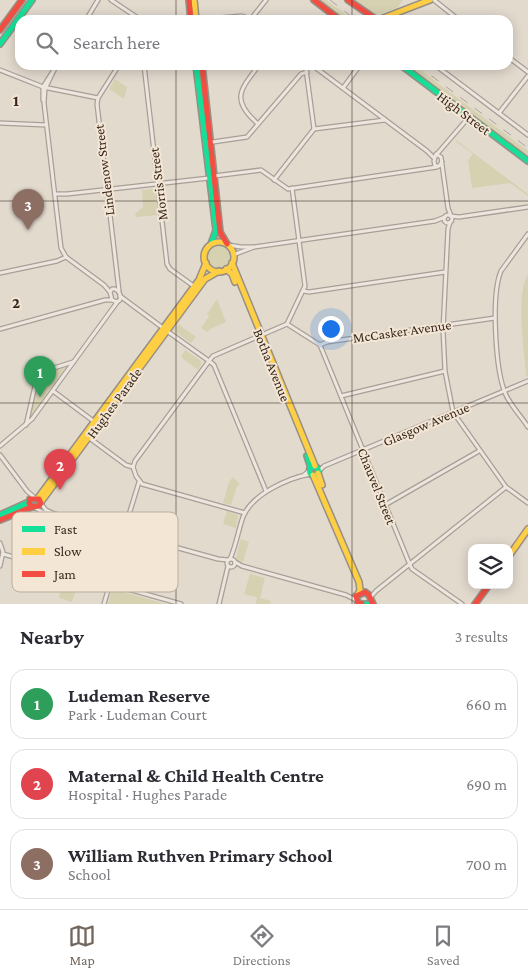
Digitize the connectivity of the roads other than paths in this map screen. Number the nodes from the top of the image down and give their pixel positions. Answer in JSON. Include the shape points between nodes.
{"nodes":[{"id":1,"x":22,"y":0,"type":"edge"},
{"id":2,"x":32,"y":0,"type":"edge"},
{"id":3,"x":98,"y":0,"type":"edge"},
{"id":4,"x":112,"y":0,"type":"edge"},
{"id":5,"x":189,"y":0,"type":"edge"},
{"id":6,"x":194,"y":0,"type":"edge"},
{"id":7,"x":266,"y":0,"type":"edge"},
{"id":8,"x":314,"y":0,"type":"edge"},
{"id":9,"x":348,"y":0,"type":"edge"},
{"id":10,"x":426,"y":0,"type":"edge"},
{"id":11,"x":434,"y":0,"type":"edge"},
{"id":12,"x":21,"y":15,"type":"edge"},
{"id":13,"x":89,"y":15,"type":"edge"},
{"id":14,"x":132,"y":15,"type":"edge"},
{"id":15,"x":190,"y":15,"type":"edge"},
{"id":16,"x":196,"y":15,"type":"edge"},
{"id":17,"x":256,"y":15,"type":"edge"},
{"id":18,"x":334,"y":15,"type":"edge"},
{"id":19,"x":368,"y":15,"type":"edge"},
{"id":20,"x":392,"y":15,"type":"edge"},
{"id":21,"x":453,"y":15,"type":"edge"},
{"id":22,"x":15,"y":23,"type":"edge"},
{"id":23,"x":0,"y":30,"type":"edge"},
{"id":24,"x":0,"y":44,"type":"edge"},
{"id":25,"x":513,"y":61,"type":"edge"},
{"id":26,"x":0,"y":70,"type":"edge"},
{"id":27,"x":54,"y":70,"type":"edge"},
{"id":28,"x":116,"y":70,"type":"edge"},
{"id":29,"x":145,"y":70,"type":"edge"},
{"id":30,"x":197,"y":70,"type":"edge"},
{"id":31,"x":202,"y":70,"type":"edge"},
{"id":32,"x":255,"y":70,"type":"edge"},
{"id":33,"x":319,"y":70,"type":"edge"},
{"id":34,"x":356,"y":70,"type":"edge"},
{"id":35,"x":408,"y":70,"type":"edge"},
{"id":36,"x":442,"y":70,"type":"edge"},
{"id":37,"x":307,"y":72,"type":"joint"},
{"id":38,"x":528,"y":74,"type":"edge"},
{"id":39,"x":45,"y":85,"type":"junction"},
{"id":40,"x":343,"y":88,"type":"junction"},
{"id":41,"x":98,"y":98,"type":"junction"},
{"id":42,"x":499,"y":113,"type":"junction"},
{"id":43,"x":378,"y":115,"type":"junction"},
{"id":44,"x":468,"y":115,"type":"junction"},
{"id":45,"x":385,"y":120,"type":"junction"},
{"id":46,"x":0,"y":122,"type":"edge"},
{"id":47,"x":371,"y":122,"type":"junction"},
{"id":48,"x":257,"y":123,"type":"junction"},
{"id":49,"x":46,"y":125,"type":"junction"},
{"id":50,"x":314,"y":129,"type":"junction"},
{"id":51,"x":528,"y":135,"type":"edge"},
{"id":52,"x":208,"y":142,"type":"junction"},
{"id":53,"x":446,"y":145,"type":"junction"},
{"id":54,"x":441,"y":156,"type":"junction"},
{"id":55,"x":435,"y":157,"type":"junction"},
{"id":56,"x":528,"y":161,"type":"edge"},
{"id":57,"x":442,"y":162,"type":"junction"},
{"id":58,"x":437,"y":167,"type":"junction"},
{"id":59,"x":427,"y":169,"type":"junction"},
{"id":60,"x":212,"y":177,"type":"junction"},
{"id":61,"x":444,"y":177,"type":"junction"},
{"id":62,"x":274,"y":180,"type":"junction"},
{"id":63,"x":158,"y":184,"type":"junction"},
{"id":64,"x":291,"y":188,"type":"junction"},
{"id":65,"x":107,"y":190,"type":"junction"},
{"id":66,"x":55,"y":196,"type":"junction"},
{"id":67,"x":528,"y":207,"type":"edge"},
{"id":68,"x":448,"y":219,"type":"junction"},
{"id":69,"x":528,"y":234,"type":"edge"},
{"id":70,"x":298,"y":240,"type":"junction"},
{"id":71,"x":211,"y":244,"type":"junction"},
{"id":72,"x":227,"y":245,"type":"junction"},
{"id":73,"x":241,"y":249,"type":"junction"},
{"id":74,"x":233,"y":255,"type":"junction"},
{"id":75,"x":66,"y":257,"type":"junction"},
{"id":76,"x":206,"y":263,"type":"junction"},
{"id":77,"x":232,"y":263,"type":"junction"},
{"id":78,"x":226,"y":270,"type":"junction"},
{"id":79,"x":219,"y":271,"type":"junction"},
{"id":80,"x":446,"y":272,"type":"junction"},
{"id":81,"x":0,"y":273,"type":"edge"},
{"id":82,"x":117,"y":281,"type":"junction"},
{"id":83,"x":196,"y":288,"type":"junction"},
{"id":84,"x":112,"y":291,"type":"junction"},
{"id":85,"x":119,"y":291,"type":"junction"},
{"id":86,"x":304,"y":291,"type":"junction"},
{"id":87,"x":120,"y":296,"type":"junction"},
{"id":88,"x":104,"y":300,"type":"junction"},
{"id":89,"x":113,"y":300,"type":"junction"},
{"id":90,"x":244,"y":300,"type":"junction"},
{"id":91,"x":118,"y":301,"type":"junction"},
{"id":92,"x":128,"y":302,"type":"junction"},
{"id":93,"x":112,"y":309,"type":"junction"},
{"id":94,"x":495,"y":318,"type":"junction"},
{"id":95,"x":287,"y":324,"type":"junction"},
{"id":96,"x":443,"y":325,"type":"junction"},
{"id":97,"x":0,"y":328,"type":"edge"},
{"id":98,"x":165,"y":330,"type":"junction"},
{"id":99,"x":259,"y":337,"type":"junction"},
{"id":100,"x":320,"y":345,"type":"junction"},
{"id":101,"x":209,"y":361,"type":"junction"},
{"id":102,"x":74,"y":362,"type":"junction"},
{"id":103,"x":445,"y":371,"type":"junction"},
{"id":104,"x":528,"y":381,"type":"edge"},
{"id":105,"x":52,"y":391,"type":"junction"},
{"id":106,"x":504,"y":391,"type":"junction"},
{"id":107,"x":341,"y":396,"type":"junction"},
{"id":108,"x":455,"y":412,"type":"junction"},
{"id":109,"x":97,"y":423,"type":"junction"},
{"id":110,"x":25,"y":425,"type":"junction"},
{"id":111,"x":528,"y":426,"type":"edge"},
{"id":112,"x":87,"y":436,"type":"junction"},
{"id":113,"x":0,"y":446,"type":"edge"},
{"id":114,"x":363,"y":450,"type":"junction"},
{"id":115,"x":479,"y":451,"type":"junction"},
{"id":116,"x":0,"y":455,"type":"edge"},
{"id":117,"x":133,"y":467,"type":"junction"},
{"id":118,"x":314,"y":470,"type":"junction"},
{"id":119,"x":139,"y":482,"type":"junction"},
{"id":120,"x":506,"y":487,"type":"junction"},
{"id":121,"x":266,"y":491,"type":"junction"},
{"id":122,"x":35,"y":502,"type":"junction"},
{"id":123,"x":528,"y":503,"type":"edge"},
{"id":124,"x":385,"y":505,"type":"junction"},
{"id":125,"x":16,"y":512,"type":"edge"},
{"id":126,"x":42,"y":512,"type":"edge"},
{"id":127,"x":50,"y":512,"type":"edge"},
{"id":128,"x":130,"y":512,"type":"edge"},
{"id":129,"x":0,"y":514,"type":"edge"},
{"id":130,"x":12,"y":514,"type":"edge"},
{"id":131,"x":245,"y":514,"type":"junction"},
{"id":132,"x":0,"y":520,"type":"edge"},
{"id":133,"x":528,"y":530,"type":"edge"},
{"id":134,"x":0,"y":543,"type":"edge"},
{"id":135,"x":178,"y":548,"type":"edge"},
{"id":136,"x":513,"y":551,"type":"edge"},
{"id":137,"x":3,"y":554,"type":"junction"},
{"id":138,"x":12,"y":557,"type":"edge"},
{"id":139,"x":231,"y":563,"type":"junction"},
{"id":140,"x":410,"y":565,"type":"junction"},
{"id":141,"x":0,"y":566,"type":"edge"},
{"id":142,"x":486,"y":589,"type":"edge"},
{"id":143,"x":108,"y":592,"type":"edge"},
{"id":144,"x":139,"y":592,"type":"edge"},
{"id":145,"x":364,"y":600,"type":"edge"},
{"id":146,"x":104,"y":604,"type":"edge"},
{"id":147,"x":182,"y":604,"type":"edge"},
{"id":148,"x":219,"y":604,"type":"edge"},
{"id":149,"x":462,"y":604,"type":"edge"},
{"id":150,"x":476,"y":604,"type":"edge"}],
"edges":[{"from":1,"to":23,"type":"street"},
{"from":2,"to":12,"type":"street"},
{"from":3,"to":13,"type":"street"},
{"from":4,"to":14,"type":"street"},
{"from":5,"to":15,"type":"street"},
{"from":6,"to":16,"type":"street"},
{"from":7,"to":17,"type":"street"},
{"from":8,"to":18,"type":"street"},
{"from":9,"to":19,"type":"street"},
{"from":10,"to":20,"type":"street"},
{"from":11,"to":21,"type":"street"},
{"from":22,"to":24,"type":"street"},
{"from":25,"to":38,"type":"street"},
{"from":26,"to":39,"type":"street"},
{"from":27,"to":39,"type":"street"},
{"from":28,"to":41,"type":"street"},
{"from":29,"to":63,"type":"street","name":"Morris Street"},
{"from":30,"to":52,"type":"street"},
{"from":31,"to":52,"type":"street"},
{"from":32,"to":48,"type":"street","via":[[241,92],[244,110]]},
{"from":33,"to":40,"type":"street"},
{"from":34,"to":40,"type":"street"},
{"from":35,"to":44,"type":"street","name":"High Street"},
{"from":36,"to":42,"type":"street"},
{"from":37,"to":48,"type":"street","via":[[301,74]]},
{"from":37,"to":50,"type":"street"},
{"from":38,"to":42,"type":"street"},
{"from":39,"to":41,"type":"street"},
{"from":39,"to":49,"type":"street","via":[[42,95]]},
{"from":40,"to":43,"type":"street"},
{"from":41,"to":65,"type":"street","name":"Lindenow Street"},
{"from":42,"to":51,"type":"street"},
{"from":43,"to":45,"type":"street"},
{"from":43,"to":47,"type":"street"},
{"from":44,"to":53,"type":"street"},
{"from":44,"to":56,"type":"street","name":"High Street"},
{"from":45,"to":47,"type":"street"},
{"from":45,"to":55,"type":"street"},
{"from":46,"to":49,"type":"street"},
{"from":47,"to":50,"type":"street"},
{"from":48,"to":52,"type":"street","via":[[246,137]]},
{"from":49,"to":66,"type":"street"},
{"from":50,"to":62,"type":"street"},
{"from":52,"to":60,"type":"street"},
{"from":53,"to":54,"type":"street"},
{"from":53,"to":55,"type":"street"},
{"from":54,"to":55,"type":"street"},
{"from":54,"to":57,"type":"street"},
{"from":55,"to":58,"type":"street"},
{"from":55,"to":59,"type":"street"},
{"from":57,"to":58,"type":"street"},
{"from":57,"to":61,"type":"street"},
{"from":58,"to":59,"type":"street"},
{"from":58,"to":61,"type":"street"},
{"from":59,"to":64,"type":"street"},
{"from":60,"to":62,"type":"street","via":[[261,170]]},
{"from":60,"to":63,"type":"street"},
{"from":60,"to":71,"type":"street","via":[[216,230]]},
{"from":60,"to":72,"type":"street","via":[[220,232]]},
{"from":61,"to":68,"type":"street"},
{"from":62,"to":64,"type":"street","via":[[284,188]]},
{"from":63,"to":65,"type":"street"},
{"from":63,"to":83,"type":"street","name":"Morris Street","via":[[168,266]]},
{"from":64,"to":70,"type":"street"},
{"from":65,"to":66,"type":"street"},
{"from":65,"to":82,"type":"street","name":"Lindenow Street"},
{"from":66,"to":75,"type":"street","via":[[61,248]]},
{"from":67,"to":68,"type":"street"},
{"from":68,"to":70,"type":"street"},
{"from":68,"to":80,"type":"street"},
{"from":69,"to":94,"type":"street","via":[[498,278]]},
{"from":70,"to":73,"type":"street"},
{"from":70,"to":86,"type":"street"},
{"from":71,"to":72,"type":"street"},
{"from":71,"to":76,"type":"street","via":[[205,253]]},
{"from":72,"to":73,"type":"street"},
{"from":72,"to":74,"type":"street"},
{"from":73,"to":74,"type":"street"},
{"from":74,"to":77,"type":"street"},
{"from":75,"to":81,"type":"street"},
{"from":75,"to":84,"type":"street"},
{"from":76,"to":79,"type":"street"},
{"from":76,"to":83,"type":"street","name":"Hughes Parade"},
{"from":77,"to":78,"type":"street"},
{"from":77,"to":90,"type":"street","name":"Botha Avenue"},
{"from":78,"to":79,"type":"street"},
{"from":78,"to":90,"type":"street","name":"Botha Avenue","via":[[234,278]]},
{"from":79,"to":83,"type":"street","name":"Hughes Parade","via":[[208,276]]},
{"from":80,"to":86,"type":"street"},
{"from":80,"to":96,"type":"street"},
{"from":82,"to":84,"type":"street","name":"Lindenow Street"},
{"from":82,"to":85,"type":"street","name":"Lindenow Street"},
{"from":83,"to":98,"type":"street","name":"Hughes Parade"},
{"from":84,"to":85,"type":"street"},
{"from":84,"to":88,"type":"street"},
{"from":84,"to":89,"type":"street"},
{"from":85,"to":87,"type":"street","name":"Lindenow Street"},
{"from":86,"to":95,"type":"street"},
{"from":87,"to":91,"type":"street"},
{"from":87,"to":92,"type":"street"},
{"from":88,"to":89,"type":"street"},
{"from":88,"to":97,"type":"street"},
{"from":89,"to":91,"type":"street"},
{"from":89,"to":93,"type":"street"},
{"from":90,"to":99,"type":"street","name":"Botha Avenue"},
{"from":91,"to":92,"type":"street"},
{"from":91,"to":93,"type":"street"},
{"from":92,"to":98,"type":"street"},
{"from":93,"to":102,"type":"street"},
{"from":94,"to":96,"type":"street","name":"McCasker Avenue"},
{"from":94,"to":106,"type":"street"},
{"from":95,"to":99,"type":"street"},
{"from":95,"to":100,"type":"street"},
{"from":96,"to":100,"type":"street","name":"McCasker Avenue"},
{"from":96,"to":103,"type":"street"},
{"from":98,"to":101,"type":"street"},
{"from":98,"to":109,"type":"street","name":"Hughes Parade"},
{"from":99,"to":101,"type":"street","via":[[213,356]]},
{"from":99,"to":118,"type":"street","name":"Botha Avenue"},
{"from":100,"to":107,"type":"street","name":"Chauvel Street"},
{"from":101,"to":117,"type":"street"},
{"from":101,"to":121,"type":"street","via":[[214,365]]},
{"from":102,"to":105,"type":"street"},
{"from":102,"to":110,"type":"street","via":[[38,373]]},
{"from":103,"to":107,"type":"street"},
{"from":103,"to":108,"type":"street"},
{"from":104,"to":106,"type":"street","name":"Glasgow Avenue"},
{"from":105,"to":109,"type":"street"},
{"from":105,"to":110,"type":"street"},
{"from":106,"to":108,"type":"street","name":"Glasgow Avenue"},
{"from":106,"to":111,"type":"street"},
{"from":107,"to":114,"type":"street","name":"Chauvel Street"},
{"from":108,"to":114,"type":"street","name":"Glasgow Avenue"},
{"from":108,"to":115,"type":"street"},
{"from":109,"to":112,"type":"street","name":"Hughes Parade"},
{"from":110,"to":113,"type":"street"},
{"from":112,"to":117,"type":"street"},
{"from":112,"to":122,"type":"street","name":"Hughes Parade"},
{"from":114,"to":118,"type":"street","name":"Glasgow Avenue"},
{"from":114,"to":124,"type":"street","name":"Chauvel Street"},
{"from":115,"to":120,"type":"street"},
{"from":115,"to":124,"type":"street"},
{"from":116,"to":122,"type":"street"},
{"from":117,"to":119,"type":"street"},
{"from":118,"to":121,"type":"street"},
{"from":118,"to":145,"type":"street","name":"Botha Avenue"},
{"from":119,"to":128,"type":"street"},
{"from":119,"to":131,"type":"street"},
{"from":120,"to":123,"type":"street"},
{"from":120,"to":140,"type":"street"},
{"from":121,"to":131,"type":"street"},
{"from":122,"to":125,"type":"street"},
{"from":122,"to":126,"type":"street"},
{"from":122,"to":127,"type":"street"},
{"from":122,"to":129,"type":"street"},
{"from":124,"to":140,"type":"street","name":"Chauvel Street"},
{"from":130,"to":132,"type":"street"},
{"from":131,"to":139,"type":"street"},
{"from":133,"to":136,"type":"street"},
{"from":134,"to":137,"type":"street"},
{"from":135,"to":139,"type":"street"},
{"from":137,"to":138,"type":"street"},
{"from":137,"to":141,"type":"street"},
{"from":139,"to":145,"type":"street"},
{"from":139,"to":148,"type":"street"},
{"from":140,"to":145,"type":"street"},
{"from":140,"to":149,"type":"street","name":"Chauvel Street"},
{"from":142,"to":150,"type":"street"},
{"from":143,"to":146,"type":"street"},
{"from":144,"to":147,"type":"street"}]}
